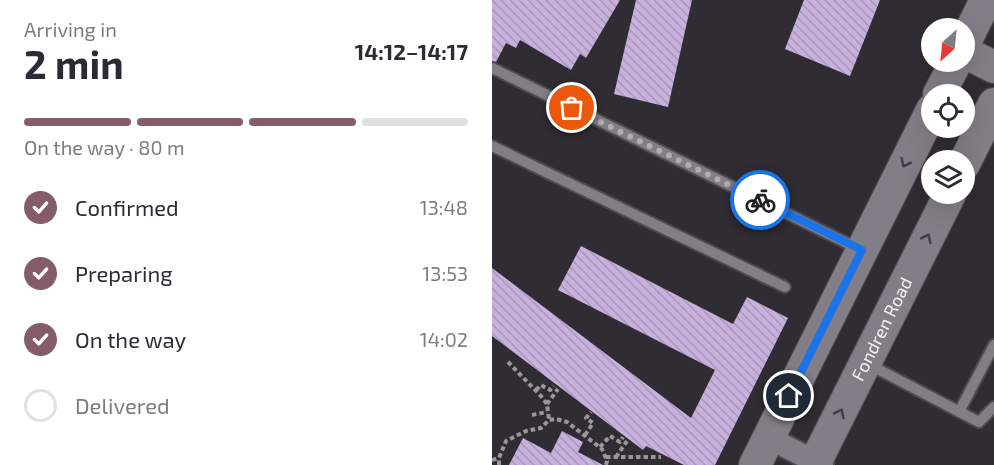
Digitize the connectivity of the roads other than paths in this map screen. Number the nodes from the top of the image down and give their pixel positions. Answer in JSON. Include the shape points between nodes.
{"nodes":[{"id":1,"x":986,"y":0,"type":"edge"},
{"id":2,"x":975,"y":22,"type":"edge"},
{"id":3,"x":975,"y":58,"type":"edge"},
{"id":4,"x":994,"y":67,"type":"edge"},
{"id":5,"x":492,"y":68,"type":"edge"},
{"id":6,"x":994,"y":104,"type":"edge"},
{"id":7,"x":921,"y":132,"type":"edge"},
{"id":8,"x":492,"y":146,"type":"edge"},
{"id":9,"x":971,"y":150,"type":"edge"},
{"id":10,"x":945,"y":204,"type":"edge"},
{"id":11,"x":862,"y":250,"type":"junction"},
{"id":12,"x":785,"y":287,"type":"dead end"},
{"id":13,"x":994,"y":345,"type":"edge"},
{"id":14,"x":865,"y":363,"type":"junction"},
{"id":15,"x":994,"y":407,"type":"edge"},
{"id":16,"x":959,"y":412,"type":"junction"},
{"id":17,"x":762,"y":451,"type":"edge"},
{"id":18,"x":817,"y":464,"type":"edge"}],
"edges":[{"from":1,"to":2,"type":"main road"},
{"from":3,"to":4,"type":"main road"},
{"from":5,"to":11,"type":"lane"},
{"from":6,"to":9,"type":"main road"},
{"from":7,"to":11,"type":"main road","one_way":true},
{"from":8,"to":12,"type":"lane"},
{"from":14,"to":10,"type":"main road","name":"Fondren Road","one_way":true},
{"from":11,"to":17,"type":"main road"},
{"from":13,"to":16,"type":"lane"},
{"from":14,"to":16,"type":"lane"},
{"from":18,"to":14,"type":"main road","name":"Fondren Road","one_way":true},
{"from":15,"to":16,"type":"lane","via":[[978,422]]},
{"from":17,"to":18,"type":"street"}]}
